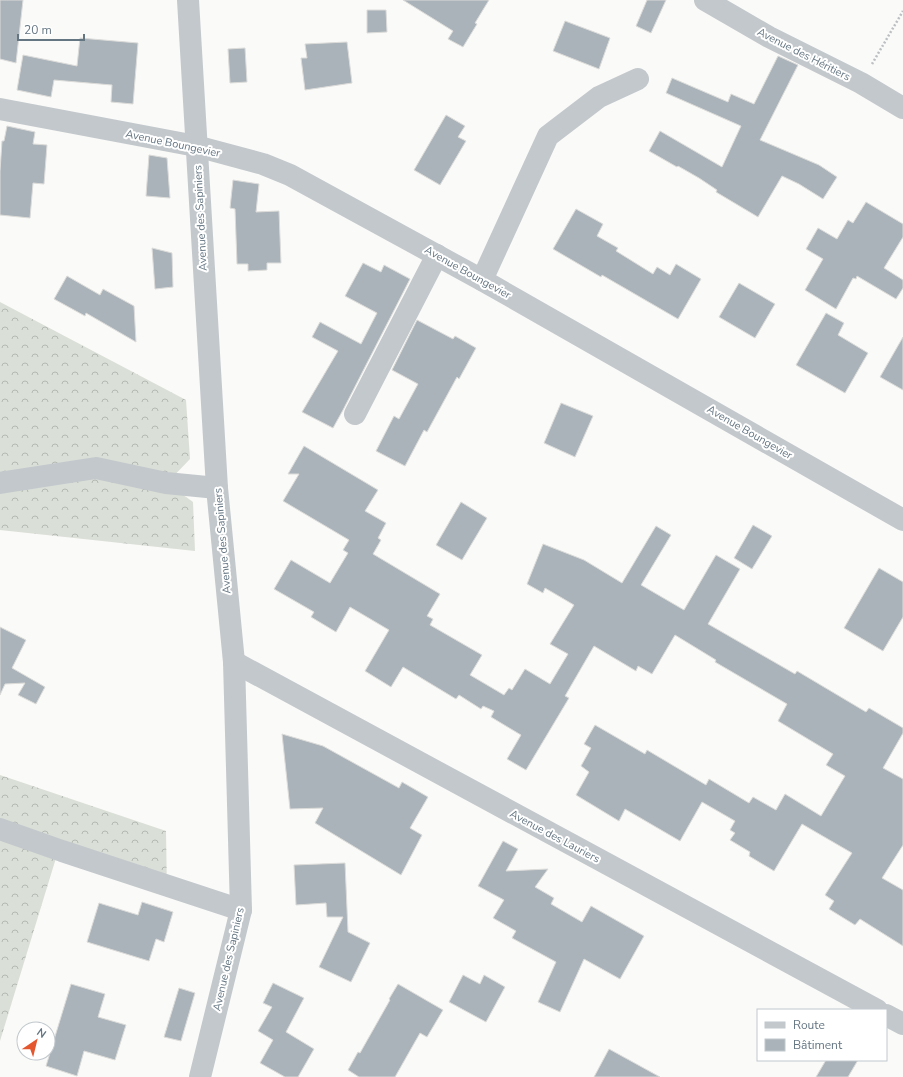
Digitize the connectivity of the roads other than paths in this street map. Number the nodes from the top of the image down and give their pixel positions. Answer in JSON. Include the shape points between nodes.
{"nodes":[{"id":1,"x":188,"y":0,"type":"edge"},
{"id":2,"x":705,"y":0,"type":"edge"},
{"id":3,"x":638,"y":79,"type":"dead end"},
{"id":4,"x":903,"y":108,"type":"edge"},
{"id":5,"x":0,"y":109,"type":"edge"},
{"id":6,"x":196,"y":146,"type":"junction"},
{"id":7,"x":437,"y":255,"type":"junction"},
{"id":8,"x":482,"y":280,"type":"junction"},
{"id":9,"x":355,"y":414,"type":"dead end"},
{"id":10,"x":0,"y":483,"type":"edge"},
{"id":11,"x":217,"y":488,"type":"junction"},
{"id":12,"x":903,"y":520,"type":"edge"},
{"id":13,"x":234,"y":662,"type":"junction"},
{"id":14,"x":0,"y":829,"type":"edge"},
{"id":15,"x":241,"y":910,"type":"junction"},
{"id":16,"x":875,"y":1009,"type":"edge"},
{"id":17,"x":887,"y":1016,"type":"edge"},
{"id":18,"x":903,"y":1024,"type":"edge"},
{"id":19,"x":200,"y":1077,"type":"edge"}],
"edges":[{"from":1,"to":6,"type":"street","name":"Avenue des Sapiniers"},
{"from":2,"to":4,"type":"street","name":"Avenue des Héritiers"},
{"from":3,"to":8,"type":"street","via":[[599,97],[548,136]]},
{"from":5,"to":6,"type":"street","name":"Avenue Boungevier"},
{"from":6,"to":7,"type":"street","name":"Avenue Boungevier","via":[[263,164],[290,176]]},
{"from":6,"to":11,"type":"street","name":"Avenue des Sapiniers"},
{"from":7,"to":8,"type":"street","name":"Avenue Boungevier"},
{"from":7,"to":9,"type":"street"},
{"from":8,"to":12,"type":"street","name":"Avenue Boungevier"},
{"from":10,"to":11,"type":"street","via":[[96,468],[166,483]]},
{"from":11,"to":13,"type":"street","name":"Avenue des Sapiniers"},
{"from":13,"to":15,"type":"street","name":"Avenue des Sapiniers"},
{"from":13,"to":16,"type":"street","name":"Avenue des Lauriers"},
{"from":14,"to":15,"type":"street"},
{"from":15,"to":19,"type":"street","name":"Avenue des Sapiniers"},
{"from":17,"to":18,"type":"street"}]}
